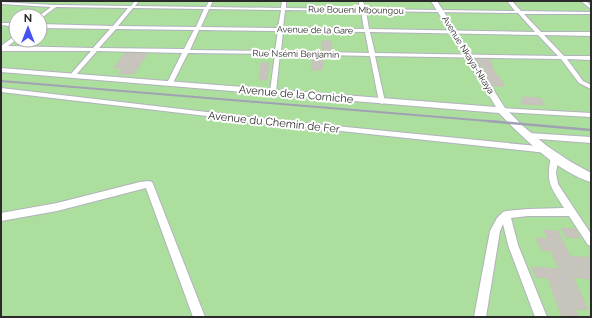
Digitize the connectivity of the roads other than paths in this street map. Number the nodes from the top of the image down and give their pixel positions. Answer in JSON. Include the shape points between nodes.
{"nodes":[{"id":1,"x":62,"y":1,"type":"edge"},
{"id":2,"x":90,"y":1,"type":"edge"},
{"id":3,"x":137,"y":1,"type":"edge"},
{"id":4,"x":211,"y":1,"type":"edge"},
{"id":5,"x":284,"y":1,"type":"edge"},
{"id":6,"x":361,"y":1,"type":"edge"},
{"id":7,"x":434,"y":1,"type":"edge"},
{"id":8,"x":509,"y":1,"type":"edge"},
{"id":9,"x":583,"y":1,"type":"edge"},
{"id":10,"x":6,"y":3,"type":"edge"},
{"id":11,"x":55,"y":6,"type":"junction"},
{"id":12,"x":84,"y":6,"type":"junction"},
{"id":13,"x":131,"y":7,"type":"junction"},
{"id":14,"x":591,"y":8,"type":"edge"},
{"id":15,"x":208,"y":9,"type":"junction"},
{"id":16,"x":283,"y":10,"type":"junction"},
{"id":17,"x":362,"y":10,"type":"junction"},
{"id":18,"x":48,"y":12,"type":"edge"},
{"id":19,"x":441,"y":12,"type":"junction"},
{"id":20,"x":520,"y":13,"type":"junction"},
{"id":21,"x":591,"y":13,"type":"edge"},
{"id":22,"x":48,"y":26,"type":"edge"},
{"id":23,"x":115,"y":27,"type":"junction"},
{"id":24,"x":197,"y":28,"type":"junction"},
{"id":25,"x":281,"y":30,"type":"junction"},
{"id":26,"x":367,"y":31,"type":"junction"},
{"id":27,"x":454,"y":32,"type":"junction"},
{"id":28,"x":540,"y":33,"type":"junction"},
{"id":29,"x":591,"y":34,"type":"edge"},
{"id":30,"x":1,"y":48,"type":"edge"},
{"id":31,"x":94,"y":50,"type":"junction"},
{"id":32,"x":185,"y":52,"type":"junction"},
{"id":33,"x":278,"y":53,"type":"junction"},
{"id":34,"x":372,"y":55,"type":"junction"},
{"id":35,"x":469,"y":57,"type":"junction"},
{"id":36,"x":563,"y":58,"type":"junction"},
{"id":37,"x":591,"y":58,"type":"edge"},
{"id":38,"x":1,"y":70,"type":"edge"},
{"id":39,"x":73,"y":75,"type":"junction"},
{"id":40,"x":170,"y":83,"type":"junction"},
{"id":41,"x":591,"y":87,"type":"edge"},
{"id":42,"x":1,"y":90,"type":"edge"},
{"id":43,"x":273,"y":92,"type":"junction"},
{"id":44,"x":382,"y":102,"type":"junction"},
{"id":45,"x":502,"y":110,"type":"junction"},
{"id":46,"x":591,"y":115,"type":"edge"},
{"id":47,"x":529,"y":136,"type":"junction"},
{"id":48,"x":591,"y":140,"type":"edge"},
{"id":49,"x":547,"y":150,"type":"junction"},
{"id":50,"x":555,"y":156,"type":"junction"},
{"id":51,"x":591,"y":178,"type":"edge"},
{"id":52,"x":572,"y":212,"type":"junction"},
{"id":53,"x":506,"y":215,"type":"junction"},
{"id":54,"x":1,"y":217,"type":"edge"},
{"id":55,"x":591,"y":242,"type":"edge"},
{"id":56,"x":199,"y":317,"type":"edge"},
{"id":57,"x":480,"y":317,"type":"edge"},
{"id":58,"x":541,"y":317,"type":"edge"}],
"edges":[{"from":1,"to":11,"type":"street"},
{"from":2,"to":12,"type":"street"},
{"from":3,"to":13,"type":"street"},
{"from":4,"to":15,"type":"street"},
{"from":5,"to":16,"type":"street"},
{"from":6,"to":17,"type":"street"},
{"from":7,"to":19,"type":"street","name":"Avenue Nkaya-Nkaya"},
{"from":8,"to":20,"type":"street"},
{"from":9,"to":14,"type":"street"},
{"from":10,"to":11,"type":"street","name":"Rue Boueni Mboungou"},
{"from":11,"to":12,"type":"street","name":"Rue Boueni Mboungou"},
{"from":11,"to":18,"type":"street"},
{"from":12,"to":13,"type":"street","name":"Rue Boueni Mboungou"},
{"from":13,"to":15,"type":"street","name":"Rue Boueni Mboungou"},
{"from":13,"to":23,"type":"street"},
{"from":15,"to":16,"type":"street","name":"Rue Boueni Mboungou"},
{"from":15,"to":24,"type":"street"},
{"from":16,"to":17,"type":"street","name":"Rue Boueni Mboungou"},
{"from":16,"to":25,"type":"street"},
{"from":17,"to":19,"type":"street","name":"Rue Boueni Mboungou"},
{"from":17,"to":26,"type":"street"},
{"from":19,"to":20,"type":"street","name":"Rue Boueni Mboungou"},
{"from":19,"to":27,"type":"street","name":"Avenue Nkaya-Nkaya"},
{"from":20,"to":21,"type":"street","name":"Rue Boueni Mboungou"},
{"from":20,"to":28,"type":"street"},
{"from":22,"to":23,"type":"street","name":"Avenue de la Gare"},
{"from":23,"to":24,"type":"street","name":"Avenue de la Gare"},
{"from":23,"to":31,"type":"street"},
{"from":24,"to":25,"type":"street","name":"Avenue de la Gare"},
{"from":24,"to":32,"type":"street"},
{"from":25,"to":26,"type":"street","name":"Avenue de la Gare"},
{"from":25,"to":33,"type":"street"},
{"from":26,"to":27,"type":"street","name":"Avenue de la Gare"},
{"from":26,"to":34,"type":"street"},
{"from":27,"to":28,"type":"street","name":"Avenue de la Gare"},
{"from":27,"to":35,"type":"street","name":"Avenue Nkaya-Nkaya"},
{"from":28,"to":29,"type":"street","name":"Avenue de la Gare"},
{"from":28,"to":36,"type":"street"},
{"from":30,"to":31,"type":"street","name":"Rue Nsémi Benjamin"},
{"from":31,"to":32,"type":"street","name":"Rue Nsémi Benjamin"},
{"from":31,"to":39,"type":"street"},
{"from":32,"to":33,"type":"street","name":"Rue Nsémi Benjamin"},
{"from":32,"to":40,"type":"street"},
{"from":33,"to":34,"type":"street","name":"Rue Nsémi Benjamin"},
{"from":33,"to":43,"type":"street"},
{"from":34,"to":35,"type":"street","name":"Rue Nsémi Benjamin"},
{"from":34,"to":44,"type":"street"},
{"from":35,"to":36,"type":"street","name":"Rue Nsémi Benjamin"},
{"from":35,"to":45,"type":"street","name":"Avenue Nkaya-Nkaya"},
{"from":36,"to":37,"type":"street","name":"Rue Nsémi Benjamin"},
{"from":36,"to":41,"type":"street","via":[[581,82]]},
{"from":38,"to":39,"type":"street","name":"Avenue de la Corniche"},
{"from":39,"to":40,"type":"street","name":"Avenue de la Corniche"},
{"from":40,"to":43,"type":"street","name":"Avenue de la Corniche"},
{"from":42,"to":49,"type":"street","name":"Avenue du Chemin de Fer","via":[[282,123]]},
{"from":43,"to":44,"type":"street","name":"Avenue de la Corniche"},
{"from":44,"to":45,"type":"street","name":"Avenue de la Corniche"},
{"from":45,"to":46,"type":"street","name":"Avenue de la Corniche"},
{"from":45,"to":47,"type":"street","name":"Avenue Nkaya-Nkaya"},
{"from":47,"to":48,"type":"street"},
{"from":47,"to":49,"type":"street","name":"Avenue Nkaya-Nkaya"},
{"from":49,"to":50,"type":"street","name":"Avenue Nkaya-Nkaya"},
{"from":50,"to":51,"type":"street","name":"Avenue Nkaya-Nkaya"},
{"from":50,"to":52,"type":"street","via":[[552,173],[554,185]]},
{"from":52,"to":53,"type":"street"},
{"from":52,"to":55,"type":"street"},
{"from":53,"to":57,"type":"street","via":[[501,219],[496,231]]},
{"from":53,"to":58,"type":"street","via":[[513,245]]},
{"from":54,"to":56,"type":"street","via":[[149,184]]}]}
